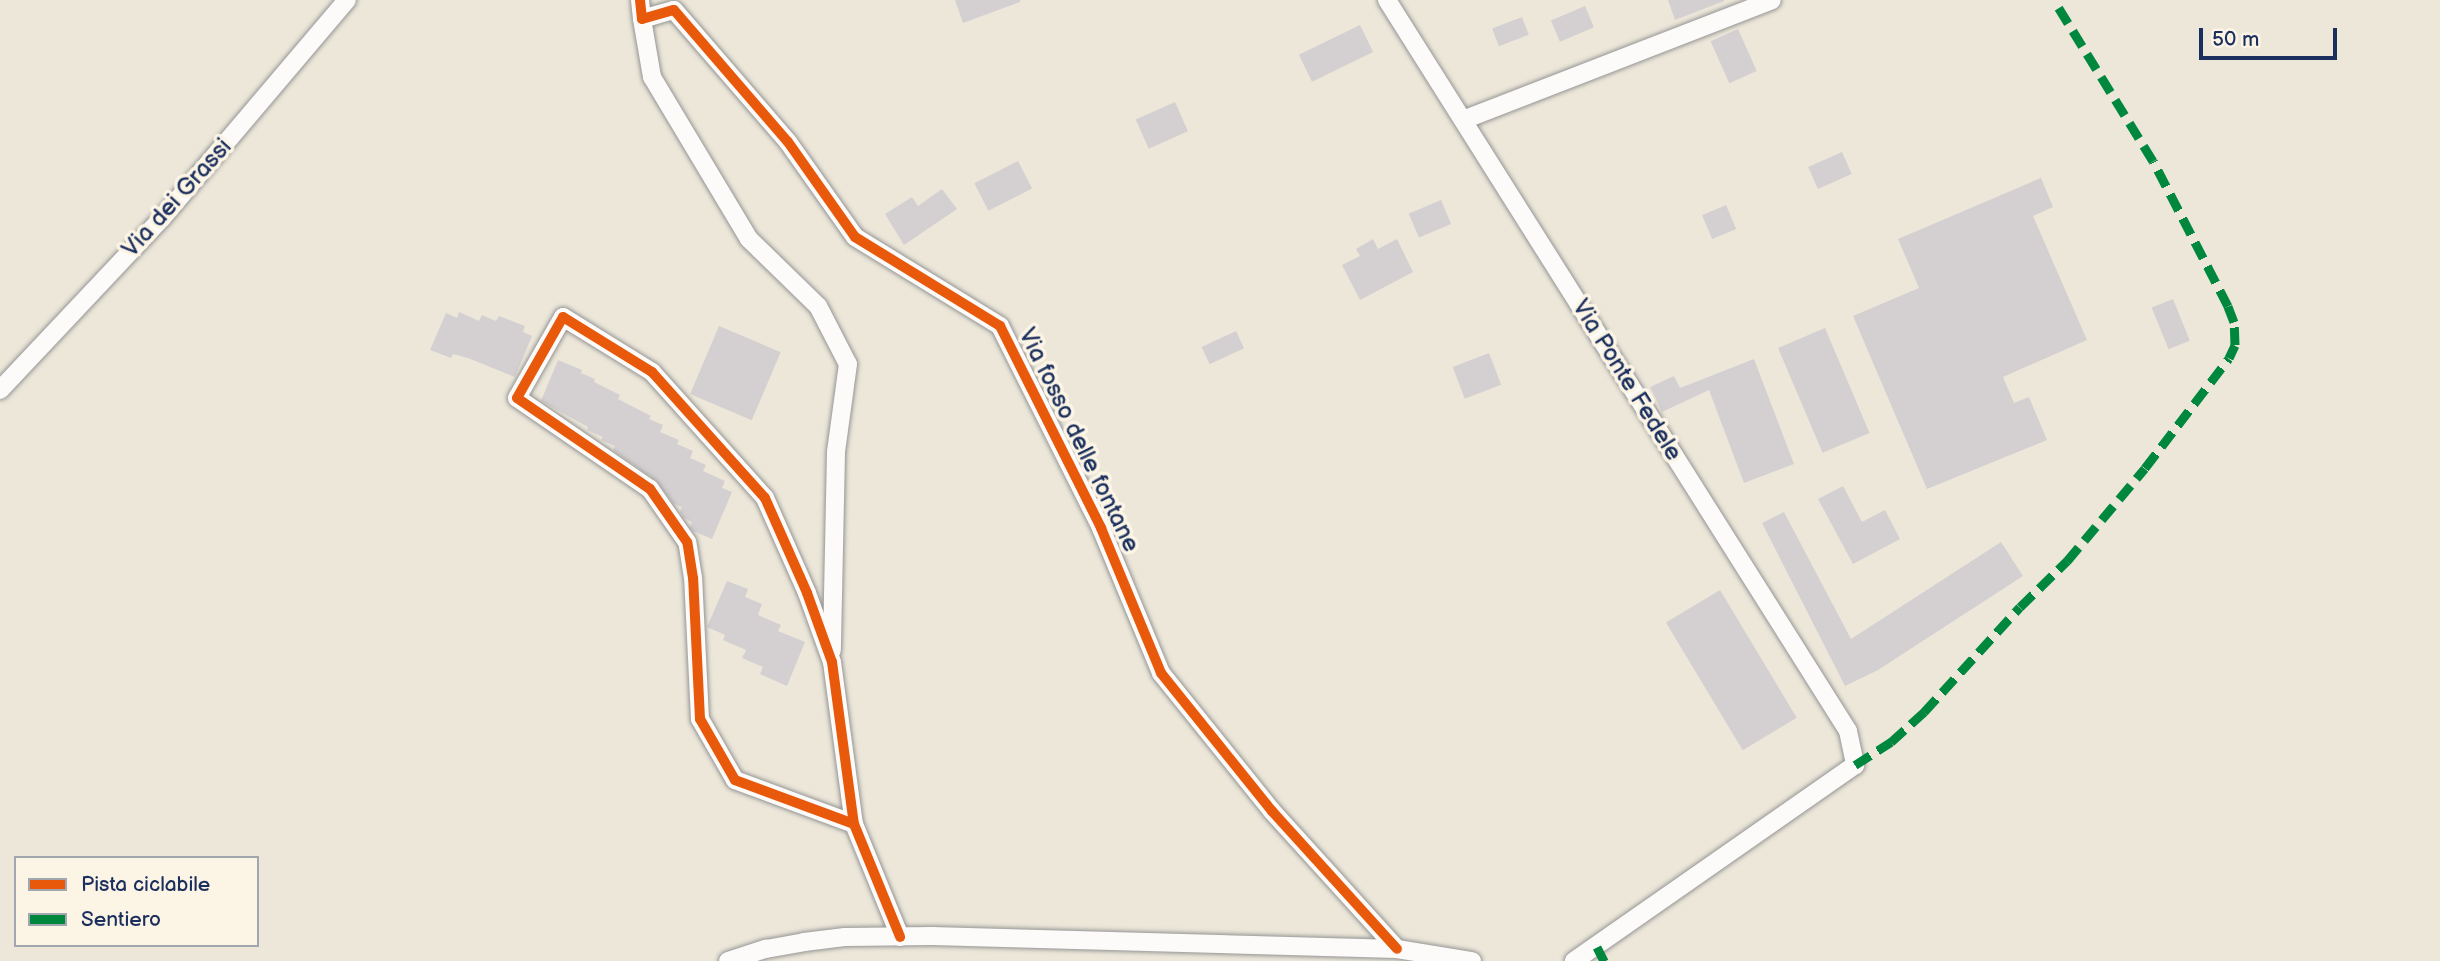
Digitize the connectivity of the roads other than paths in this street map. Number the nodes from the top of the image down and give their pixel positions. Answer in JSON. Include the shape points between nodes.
{"nodes":[{"id":1,"x":347,"y":0,"type":"edge"},
{"id":2,"x":640,"y":0,"type":"edge"},
{"id":3,"x":1387,"y":0,"type":"edge"},
{"id":4,"x":1772,"y":0,"type":"edge"},
{"id":5,"x":642,"y":19,"type":"junction"},
{"id":6,"x":1463,"y":120,"type":"junction"},
{"id":7,"x":0,"y":390,"type":"edge"},
{"id":8,"x":832,"y":662,"type":"junction"},
{"id":9,"x":854,"y":824,"type":"junction"},
{"id":10,"x":900,"y":937,"type":"junction"},
{"id":11,"x":1396,"y":948,"type":"junction"},
{"id":12,"x":728,"y":961,"type":"edge"},
{"id":13,"x":1472,"y":961,"type":"edge"},
{"id":14,"x":1574,"y":961,"type":"edge"}],
"edges":[{"from":1,"to":7,"type":"street","name":"Via dei Grassi","via":[[163,218]]},
{"from":2,"to":5,"type":"street"},
{"from":3,"to":6,"type":"street","name":"Via Ponte Fedele"},
{"from":4,"to":6,"type":"street"},
{"from":5,"to":8,"type":"street","via":[[652,77],[749,239],[818,306],[848,365],[836,452]]},
{"from":5,"to":11,"type":"street","name":"Via fosso delle fontane","via":[[674,10],[788,142],[855,237],[1000,326],[1101,528],[1161,673],[1272,811]]},
{"from":6,"to":14,"type":"street","name":"Via Ponte Fedele","via":[[1848,731],[1855,765]]},
{"from":8,"to":9,"type":"street"},
{"from":8,"to":9,"type":"street","via":[[765,498],[652,372],[563,317],[517,398],[650,489],[687,542],[700,719],[735,780]]},
{"from":9,"to":10,"type":"street"},
{"from":10,"to":11,"type":"street"},
{"from":10,"to":12,"type":"street","via":[[794,943]]},
{"from":11,"to":13,"type":"street"}]}
